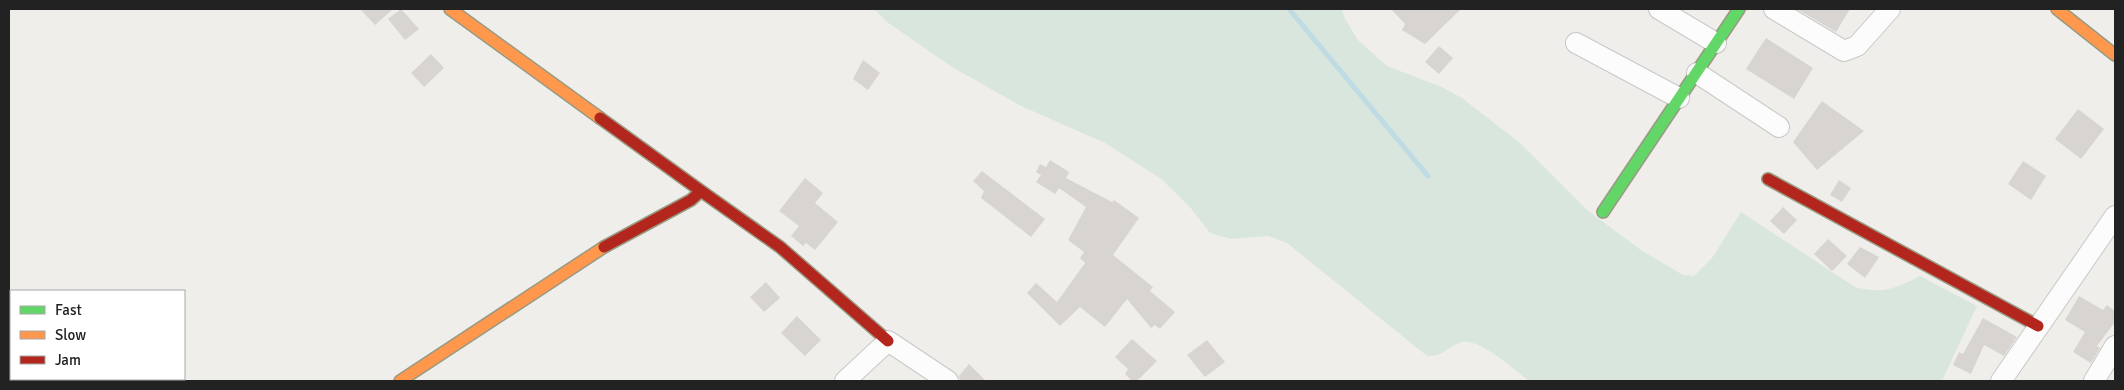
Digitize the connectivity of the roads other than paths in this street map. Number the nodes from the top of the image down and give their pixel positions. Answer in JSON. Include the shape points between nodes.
{"nodes":[{"id":1,"x":450,"y":9,"type":"edge"},
{"id":2,"x":1659,"y":9,"type":"edge"},
{"id":3,"x":1740,"y":9,"type":"edge"},
{"id":4,"x":1774,"y":9,"type":"edge"},
{"id":5,"x":1890,"y":9,"type":"edge"},
{"id":6,"x":2057,"y":9,"type":"edge"},
{"id":7,"x":1576,"y":43,"type":"dead end"},
{"id":8,"x":1716,"y":43,"type":"junction"},
{"id":9,"x":2115,"y":56,"type":"edge"},
{"id":10,"x":1697,"y":73,"type":"junction"},
{"id":11,"x":1680,"y":98,"type":"junction"},
{"id":12,"x":1779,"y":127,"type":"dead end"},
{"id":13,"x":1768,"y":179,"type":"dead end"},
{"id":14,"x":701,"y":191,"type":"junction"},
{"id":15,"x":1603,"y":212,"type":"dead end"},
{"id":16,"x":2115,"y":216,"type":"edge"},
{"id":17,"x":2038,"y":326,"type":"junction"},
{"id":18,"x":888,"y":341,"type":"junction"},
{"id":19,"x":2115,"y":346,"type":"edge"},
{"id":20,"x":2098,"y":380,"type":"edge"},
{"id":21,"x":400,"y":381,"type":"edge"},
{"id":22,"x":845,"y":381,"type":"edge"},
{"id":23,"x":948,"y":381,"type":"edge"},
{"id":24,"x":2001,"y":381,"type":"edge"}],
"edges":[{"from":1,"to":14,"type":"street"},
{"from":2,"to":8,"type":"street"},
{"from":3,"to":8,"type":"street"},
{"from":4,"to":5,"type":"street","via":[[1844,51],[1857,46]]},
{"from":6,"to":9,"type":"street"},
{"from":7,"to":11,"type":"street"},
{"from":8,"to":10,"type":"street"},
{"from":10,"to":11,"type":"street"},
{"from":10,"to":12,"type":"street"},
{"from":11,"to":15,"type":"street"},
{"from":13,"to":17,"type":"street"},
{"from":14,"to":18,"type":"street","via":[[780,247]]},
{"from":14,"to":21,"type":"street","via":[[691,200],[612,242]]},
{"from":16,"to":17,"type":"street"},
{"from":17,"to":24,"type":"street"},
{"from":18,"to":22,"type":"street"},
{"from":18,"to":23,"type":"street"},
{"from":19,"to":20,"type":"street"}]}
